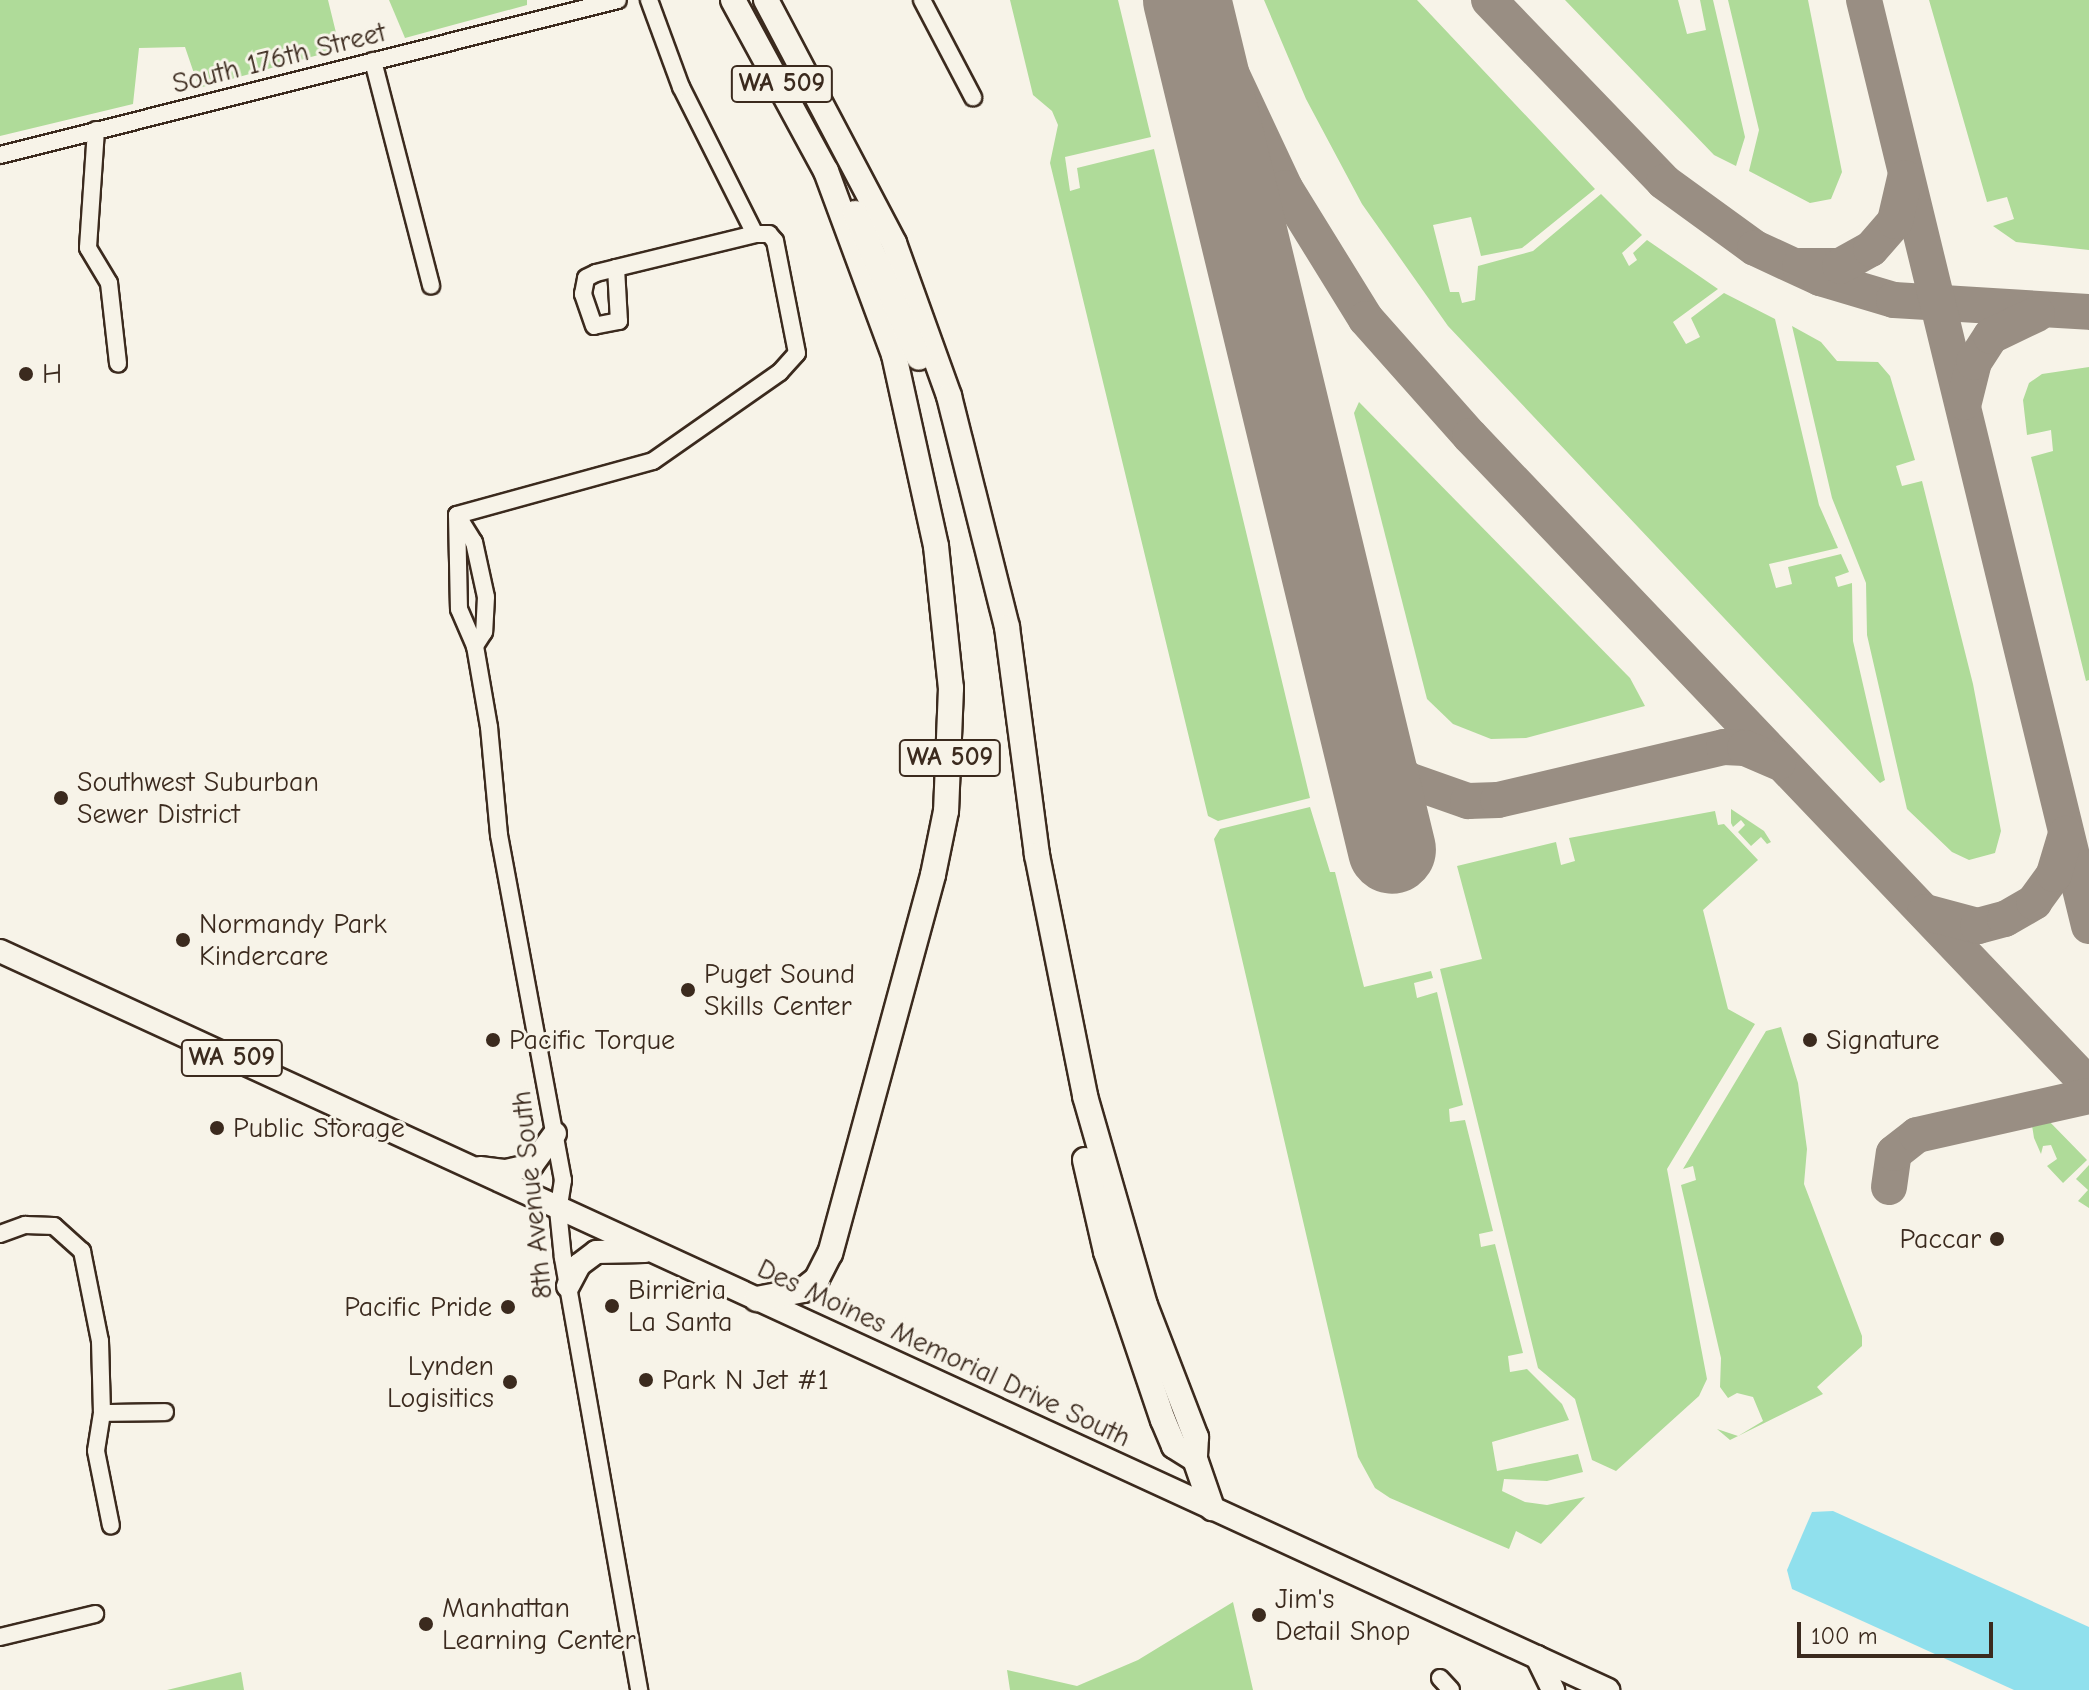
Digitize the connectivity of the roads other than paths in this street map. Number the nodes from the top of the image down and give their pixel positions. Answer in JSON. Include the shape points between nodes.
{"nodes":[{"id":1,"x":618,"y":0,"type":"edge"},
{"id":2,"x":649,"y":0,"type":"edge"},
{"id":3,"x":733,"y":0,"type":"edge"},
{"id":4,"x":766,"y":0,"type":"edge"},
{"id":5,"x":926,"y":4,"type":"edge"},
{"id":6,"x":373,"y":61,"type":"junction"},
{"id":7,"x":973,"y":97,"type":"dead end"},
{"id":8,"x":96,"y":130,"type":"junction"},
{"id":9,"x":0,"y":155,"type":"edge"},
{"id":10,"x":826,"y":171,"type":"junction"},
{"id":11,"x":755,"y":234,"type":"junction"},
{"id":12,"x":616,"y":268,"type":"dead end"},
{"id":13,"x":431,"y":286,"type":"dead end"},
{"id":14,"x":118,"y":363,"type":"dead end"},
{"id":15,"x":457,"y":515,"type":"junction"},
{"id":16,"x":475,"y":646,"type":"junction"},
{"id":17,"x":0,"y":951,"type":"edge"},
{"id":18,"x":555,"y":1133,"type":"junction"},
{"id":19,"x":463,"y":1166,"type":"junction"},
{"id":20,"x":558,"y":1210,"type":"junction"},
{"id":21,"x":0,"y":1234,"type":"edge"},
{"id":22,"x":656,"y":1252,"type":"junction"},
{"id":23,"x":568,"y":1286,"type":"junction"},
{"id":24,"x":757,"y":1299,"type":"junction"},
{"id":25,"x":165,"y":1412,"type":"dead end"},
{"id":26,"x":102,"y":1413,"type":"junction"},
{"id":27,"x":1195,"y":1459,"type":"junction"},
{"id":28,"x":1212,"y":1508,"type":"junction"},
{"id":29,"x":111,"y":1526,"type":"dead end"},
{"id":30,"x":95,"y":1614,"type":"dead end"},
{"id":31,"x":0,"y":1637,"type":"edge"},
{"id":32,"x":1537,"y":1657,"type":"junction"},
{"id":33,"x":1600,"y":1688,"type":"edge"},
{"id":34,"x":639,"y":1690,"type":"edge"},
{"id":35,"x":1553,"y":1690,"type":"edge"}],
"edges":[{"from":1,"to":6,"type":"street","name":"South 176th Street"},
{"from":2,"to":11,"type":"street","via":[[681,87]]},
{"from":3,"to":10,"type":"highway","number":"WA 509"},
{"from":4,"to":27,"type":"highway","number":"WA 509","via":[[859,169],[917,301],[977,494],[1001,598],[1056,970],[1088,1109],[1145,1305],[1196,1437]]},
{"from":5,"to":7,"type":"street"},
{"from":6,"to":8,"type":"street","name":"South 176th Street"},
{"from":6,"to":13,"type":"street"},
{"from":8,"to":9,"type":"street","name":"South 176th Street"},
{"from":8,"to":14,"type":"street","via":[[88,248],[109,283]]},
{"from":10,"to":24,"type":"highway","number":"WA 509","via":[[894,355],[923,469],[951,688],[950,750],[946,811],[919,937],[830,1253],[822,1272],[803,1290]]},
{"from":10,"to":27,"type":"highway","via":[[876,251],[954,462],[987,597],[1040,954],[1106,1252],[1174,1446]]},
{"from":11,"to":12,"type":"street"},
{"from":11,"to":15,"type":"street","via":[[769,234],[775,241],[797,353],[780,372],[653,461]]},
{"from":15,"to":16,"type":"street","name":"8th Avenue South","via":[[459,609]]},
{"from":15,"to":16,"type":"street","name":"8th Avenue South","via":[[474,542],[486,597],[484,632]]},
{"from":16,"to":18,"type":"street","name":"8th Avenue South","via":[[499,835]]},
{"from":17,"to":19,"type":"main road","name":"Des Moines Memorial Drive South","number":"WA 509"},
{"from":18,"to":19,"type":"main road","via":[[543,1157],[519,1170]]},
{"from":18,"to":20,"type":"street","name":"8th Avenue South","via":[[563,1180]]},
{"from":19,"to":20,"type":"main road","name":"Des Moines Memorial Drive South","number":"WA 509"},
{"from":20,"to":22,"type":"main road","name":"Des Moines Memorial Drive South","number":"WA 509"},
{"from":20,"to":23,"type":"street","name":"8th Avenue South"},
{"from":21,"to":26,"type":"street","via":[[25,1225],[54,1226],[82,1251],[100,1341]]},
{"from":22,"to":23,"type":"main road","via":[[596,1252],[579,1265]]},
{"from":22,"to":24,"type":"main road","name":"Des Moines Memorial Drive South","number":"WA 509"},
{"from":23,"to":34,"type":"street","name":"8th Avenue South"},
{"from":24,"to":28,"type":"main road","name":"Des Moines Memorial Drive South","number":"WA 509"},
{"from":25,"to":26,"type":"street"},
{"from":26,"to":29,"type":"street","via":[[97,1469]]},
{"from":27,"to":28,"type":"highway"},
{"from":28,"to":32,"type":"main road","name":"Des Moines Memorial Drive South"},
{"from":30,"to":31,"type":"street"},
{"from":32,"to":33,"type":"main road","name":"Des Moines Memorial Drive South"},
{"from":32,"to":35,"type":"main road"}]}
